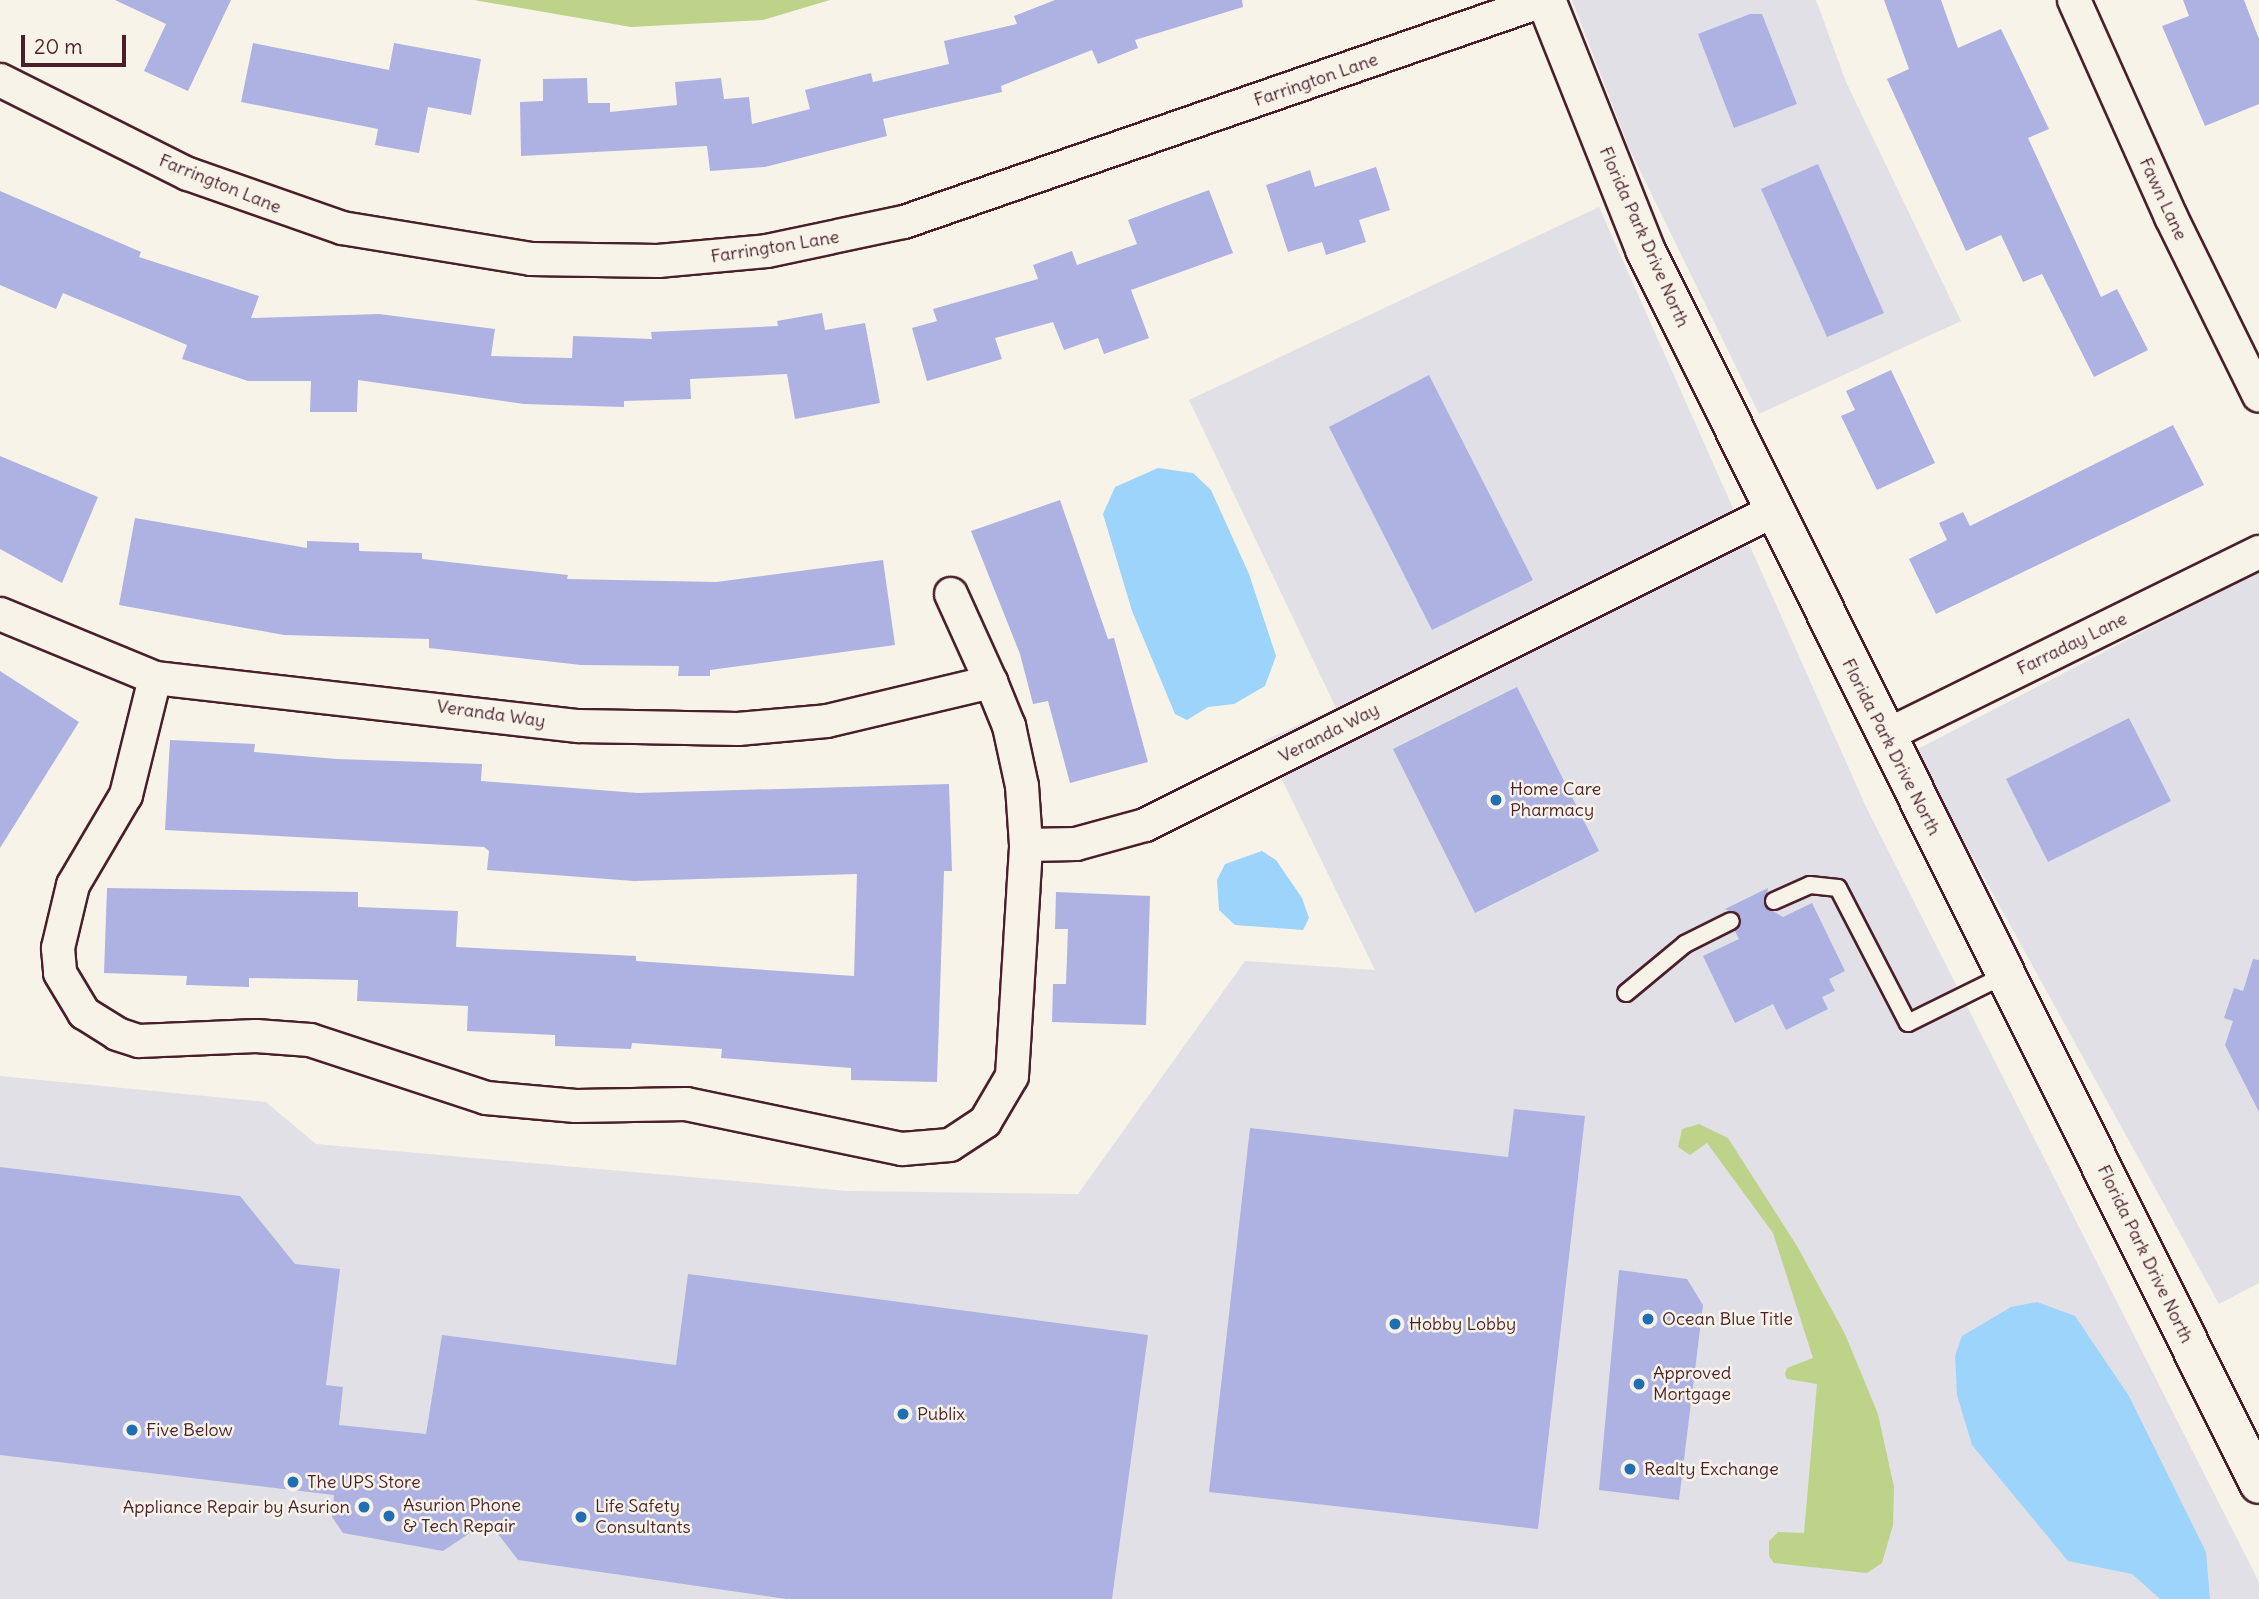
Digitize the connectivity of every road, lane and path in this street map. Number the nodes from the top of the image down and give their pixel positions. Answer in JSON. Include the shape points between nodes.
{"nodes":[{"id":1,"x":1546,"y":0,"type":"edge"},
{"id":2,"x":2074,"y":0,"type":"edge"},
{"id":3,"x":0,"y":80,"type":"edge"},
{"id":4,"x":2259,"y":396,"type":"edge"},
{"id":5,"x":1773,"y":511,"type":"junction"},
{"id":6,"x":2259,"y":552,"type":"edge"},
{"id":7,"x":951,"y":594,"type":"dead end"},
{"id":8,"x":0,"y":614,"type":"edge"},
{"id":9,"x":155,"y":678,"type":"junction"},
{"id":10,"x":991,"y":682,"type":"junction"},
{"id":11,"x":1885,"y":736,"type":"junction"},
{"id":12,"x":1026,"y":845,"type":"junction"},
{"id":13,"x":1774,"y":901,"type":"dead end"},
{"id":14,"x":1731,"y":921,"type":"dead end"},
{"id":15,"x":2005,"y":975,"type":"junction"},
{"id":16,"x":1626,"y":993,"type":"dead end"},
{"id":17,"x":2259,"y":1484,"type":"edge"}],
"edges":[{"from":1,"to":3,"type":"street","name":"Farrington Lane","via":[[904,222],[767,251],[672,260],[531,259],[342,228],[188,174]]},
{"from":1,"to":5,"type":"street","name":"Florida Park Drive North","via":[[1645,249]]},
{"from":2,"to":4,"type":"street","name":"Fawn Lane","via":[[2171,217]]},
{"from":5,"to":11,"type":"street","name":"Florida Park Drive North"},
{"from":5,"to":12,"type":"street","name":"Veranda Way","via":[[1145,825],[1097,841]]},
{"from":6,"to":11,"type":"street","name":"Farraday Lane"},
{"from":7,"to":10,"type":"street"},
{"from":8,"to":9,"type":"street","name":"Veranda Way"},
{"from":9,"to":10,"type":"street","name":"Veranda Way","via":[[662,730],[827,722]]},
{"from":9,"to":12,"type":"street","via":[[131,783],[73,885],[58,948],[60,973],[85,1013],[117,1034],[139,1041],[256,1036],[310,1040],[486,1098],[576,1106],[686,1104],[902,1149],[950,1145],[985,1122],[1012,1076]]},
{"from":10,"to":12,"type":"street","via":[[1009,726],[1022,786]]},
{"from":11,"to":15,"type":"street","name":"Florida Park Drive North"},
{"from":13,"to":15,"type":"lane","via":[[1810,885],[1838,888],[1909,1023]]},
{"from":14,"to":16,"type":"lane","via":[[1685,944]]},
{"from":15,"to":17,"type":"street","name":"Florida Park Drive North"}]}
